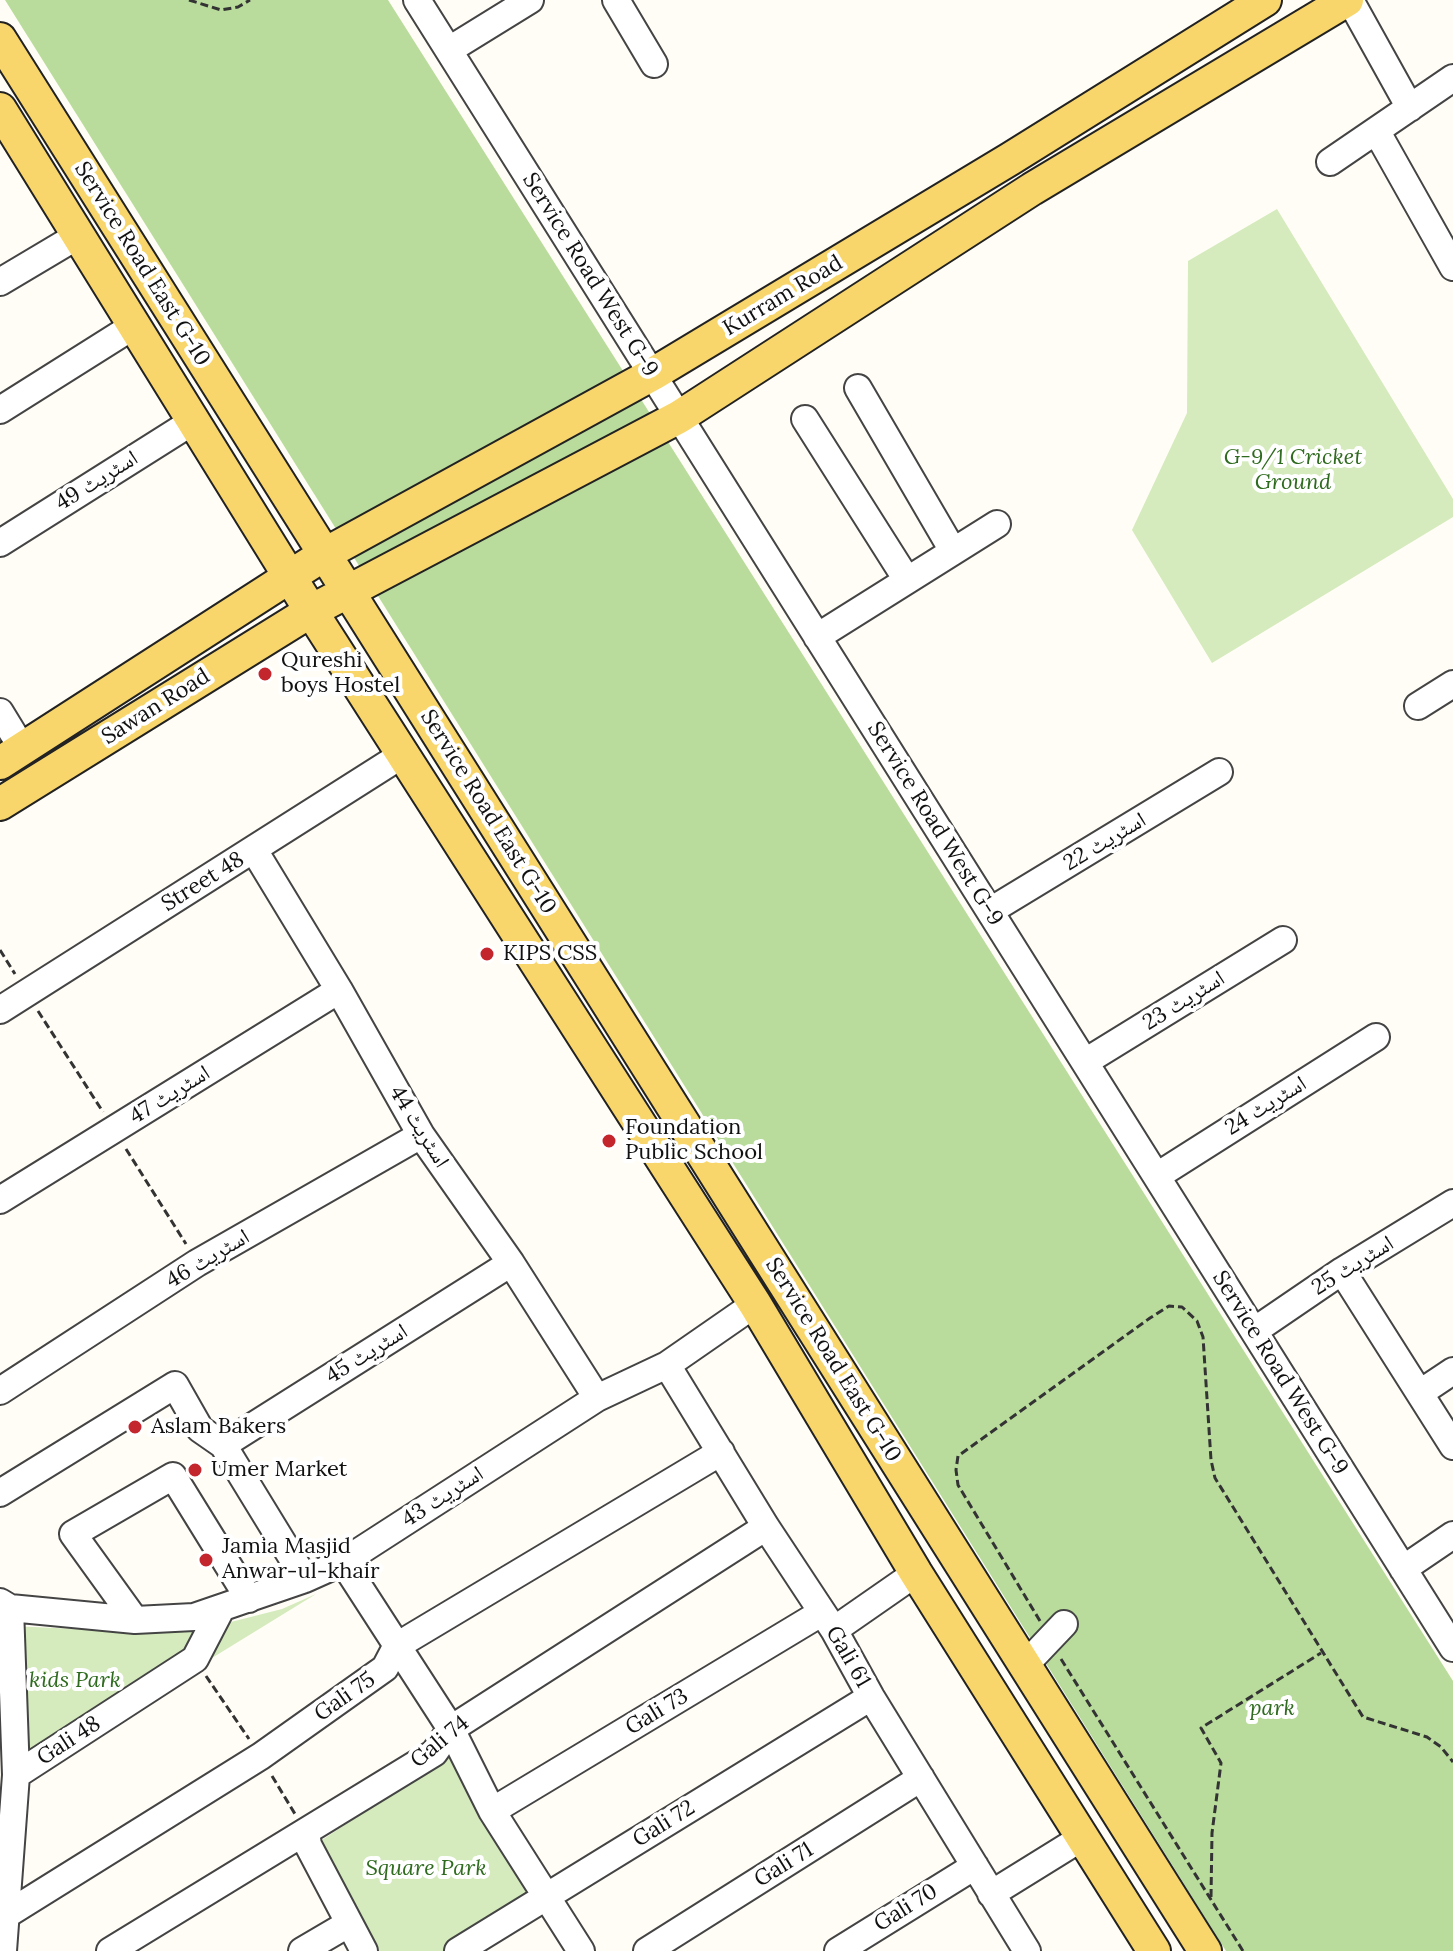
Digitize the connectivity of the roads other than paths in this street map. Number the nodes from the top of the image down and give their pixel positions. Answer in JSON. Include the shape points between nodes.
{"nodes":[{"id":1,"x":417,"y":0,"type":"edge"},
{"id":2,"x":530,"y":0,"type":"edge"},
{"id":3,"x":616,"y":0,"type":"edge"},
{"id":4,"x":1265,"y":0,"type":"edge"},
{"id":5,"x":1349,"y":0,"type":"edge"},
{"id":6,"x":0,"y":39,"type":"edge"},
{"id":7,"x":449,"y":50,"type":"junction"},
{"id":8,"x":654,"y":64,"type":"dead end"},
{"id":9,"x":1453,"y":78,"type":"edge"},
{"id":10,"x":1410,"y":108,"type":"junction"},
{"id":11,"x":0,"y":110,"type":"edge"},
{"id":12,"x":1377,"y":132,"type":"junction"},
{"id":13,"x":1330,"y":162,"type":"dead end"},
{"id":14,"x":79,"y":235,"type":"junction"},
{"id":15,"x":1453,"y":267,"type":"edge"},
{"id":16,"x":0,"y":282,"type":"edge"},
{"id":17,"x":135,"y":325,"type":"junction"},
{"id":18,"x":653,"y":374,"type":"junction"},
{"id":19,"x":858,"y":388,"type":"dead end"},
{"id":20,"x":0,"y":410,"type":"edge"},
{"id":21,"x":679,"y":417,"type":"junction"},
{"id":22,"x":805,"y":419,"type":"dead end"},
{"id":23,"x":195,"y":420,"type":"junction"},
{"id":24,"x":997,"y":524,"type":"dead end"},
{"id":25,"x":0,"y":543,"type":"edge"},
{"id":26,"x":953,"y":551,"type":"junction"},
{"id":27,"x":325,"y":554,"type":"junction"},
{"id":28,"x":292,"y":576,"type":"junction"},
{"id":29,"x":907,"y":580,"type":"junction"},
{"id":30,"x":349,"y":590,"type":"junction"},
{"id":31,"x":311,"y":611,"type":"junction"},
{"id":32,"x":817,"y":637,"type":"junction"},
{"id":33,"x":1453,"y":684,"type":"edge"},
{"id":34,"x":1418,"y":706,"type":"dead end"},
{"id":35,"x":0,"y":712,"type":"edge"},
{"id":36,"x":405,"y":753,"type":"junction"},
{"id":37,"x":11,"y":756,"type":"edge"},
{"id":38,"x":1219,"y":772,"type":"dead end"},
{"id":39,"x":0,"y":804,"type":"edge"},
{"id":40,"x":254,"y":850,"type":"junction"},
{"id":41,"x":990,"y":911,"type":"junction"},
{"id":42,"x":1283,"y":940,"type":"dead end"},
{"id":43,"x":339,"y":990,"type":"junction"},
{"id":44,"x":0,"y":1010,"type":"edge"},
{"id":45,"x":1376,"y":1037,"type":"dead end"},
{"id":46,"x":1085,"y":1062,"type":"junction"},
{"id":47,"x":421,"y":1135,"type":"junction"},
{"id":48,"x":1157,"y":1176,"type":"junction"},
{"id":49,"x":0,"y":1200,"type":"edge"},
{"id":50,"x":1453,"y":1207,"type":"edge"},
{"id":51,"x":511,"y":1263,"type":"junction"},
{"id":52,"x":1342,"y":1271,"type":"junction"},
{"id":53,"x":755,"y":1304,"type":"junction"},
{"id":54,"x":1254,"y":1331,"type":"junction"},
{"id":55,"x":667,"y":1365,"type":"junction"},
{"id":56,"x":1453,"y":1371,"type":"edge"},
{"id":57,"x":0,"y":1391,"type":"edge"},
{"id":58,"x":1420,"y":1393,"type":"junction"},
{"id":59,"x":597,"y":1398,"type":"junction"},
{"id":60,"x":223,"y":1445,"type":"junction"},
{"id":61,"x":1453,"y":1446,"type":"edge"},
{"id":62,"x":721,"y":1452,"type":"junction"},
{"id":63,"x":0,"y":1493,"type":"edge"},
{"id":64,"x":766,"y":1527,"type":"junction"},
{"id":65,"x":1453,"y":1535,"type":"edge"},
{"id":66,"x":343,"y":1562,"type":"junction"},
{"id":67,"x":1403,"y":1569,"type":"junction"},
{"id":68,"x":916,"y":1573,"type":"junction"},
{"id":69,"x":305,"y":1579,"type":"junction"},
{"id":70,"x":249,"y":1599,"type":"junction"},
{"id":71,"x":5,"y":1605,"type":"edge"},
{"id":72,"x":221,"y":1609,"type":"junction"},
{"id":73,"x":135,"y":1620,"type":"junction"},
{"id":74,"x":828,"y":1622,"type":"junction"},
{"id":75,"x":1056,"y":1632,"type":"road end"},
{"id":76,"x":396,"y":1647,"type":"junction"},
{"id":77,"x":1453,"y":1648,"type":"edge"},
{"id":78,"x":1025,"y":1665,"type":"junction"},
{"id":79,"x":7,"y":1693,"type":"edge"},
{"id":80,"x":871,"y":1697,"type":"junction"},
{"id":81,"x":1045,"y":1698,"type":"junction"},
{"id":82,"x":1009,"y":1721,"type":"junction"},
{"id":83,"x":451,"y":1729,"type":"junction"},
{"id":84,"x":16,"y":1775,"type":"junction"},
{"id":85,"x":921,"y":1778,"type":"junction"},
{"id":86,"x":492,"y":1811,"type":"junction"},
{"id":87,"x":8,"y":1814,"type":"edge"},
{"id":88,"x":306,"y":1833,"type":"junction"},
{"id":89,"x":1083,"y":1837,"type":"junction"},
{"id":90,"x":975,"y":1866,"type":"junction"},
{"id":91,"x":991,"y":1894,"type":"junction"},
{"id":92,"x":547,"y":1896,"type":"junction"},
{"id":93,"x":6,"y":1915,"type":"junction"},
{"id":94,"x":348,"y":1924,"type":"junction"},
{"id":95,"x":2,"y":1947,"type":"edge"},
{"id":96,"x":110,"y":1951,"type":"edge"},
{"id":97,"x":302,"y":1951,"type":"edge"},
{"id":98,"x":364,"y":1951,"type":"edge"},
{"id":99,"x":458,"y":1951,"type":"edge"},
{"id":100,"x":581,"y":1951,"type":"edge"},
{"id":101,"x":647,"y":1951,"type":"edge"},
{"id":102,"x":838,"y":1951,"type":"edge"},
{"id":103,"x":1027,"y":1951,"type":"edge"},
{"id":104,"x":1154,"y":1951,"type":"edge"},
{"id":105,"x":1205,"y":1951,"type":"edge"}],
"edges":[{"from":1,"to":7,"type":"street","name":"Service Road West G-9"},
{"from":2,"to":7,"type":"street"},
{"from":3,"to":8,"type":"street"},
{"from":4,"to":18,"type":"main road","name":"Kurram Road"},
{"from":5,"to":10,"type":"street"},
{"from":5,"to":21,"type":"main road","name":"Kurram Road","via":[[1032,189]]},
{"from":6,"to":27,"type":"main road","name":"Service Road East G-10"},
{"from":7,"to":18,"type":"street","name":"Service Road West G-9"},
{"from":9,"to":10,"type":"street"},
{"from":10,"to":12,"type":"street"},
{"from":11,"to":14,"type":"main road","name":"Service Road East G-10"},
{"from":12,"to":13,"type":"street"},
{"from":12,"to":15,"type":"street"},
{"from":14,"to":16,"type":"street"},
{"from":14,"to":17,"type":"main road","name":"Service Road East G-10"},
{"from":17,"to":20,"type":"street"},
{"from":17,"to":23,"type":"main road","name":"Service Road East G-10"},
{"from":18,"to":21,"type":"street","name":"Service Road West G-9"},
{"from":18,"to":27,"type":"main road","name":"Kurram Road"},
{"from":19,"to":26,"type":"street"},
{"from":21,"to":30,"type":"main road","name":"Kurram Road"},
{"from":21,"to":32,"type":"street","name":"Service Road West G-9"},
{"from":22,"to":29,"type":"street"},
{"from":23,"to":25,"type":"street","name":"اسٹریٹ 49"},
{"from":23,"to":28,"type":"main road","name":"Service Road East G-10"},
{"from":24,"to":26,"type":"street"},
{"from":26,"to":29,"type":"street"},
{"from":27,"to":28,"type":"main road","name":"Kurram Road"},
{"from":27,"to":30,"type":"main road","name":"Service Road East G-10"},
{"from":28,"to":31,"type":"main road","name":"Service Road East G-10"},
{"from":28,"to":37,"type":"main road","name":"Sawan Road"},
{"from":29,"to":32,"type":"street"},
{"from":30,"to":31,"type":"main road","name":"Sawan Road"},
{"from":30,"to":78,"type":"main road","name":"Service Road East G-10"},
{"from":31,"to":36,"type":"main road","name":"Service Road East G-10"},
{"from":31,"to":39,"type":"main road","name":"Sawan Road"},
{"from":32,"to":41,"type":"street","name":"Service Road West G-9"},
{"from":33,"to":34,"type":"street"},
{"from":35,"to":37,"type":"street"},
{"from":36,"to":40,"type":"street","name":"Street 48"},
{"from":36,"to":53,"type":"main road","name":"Service Road East G-10"},
{"from":38,"to":41,"type":"street","name":"اسٹریٹ 22"},
{"from":40,"to":43,"type":"street","name":"اسٹریٹ 44"},
{"from":40,"to":44,"type":"street","name":"Street 48"},
{"from":41,"to":46,"type":"street","name":"Service Road West G-9"},
{"from":42,"to":46,"type":"street","name":"اسٹریٹ 23"},
{"from":43,"to":47,"type":"street","name":"اسٹریٹ 44"},
{"from":43,"to":49,"type":"street","name":"اسٹریٹ 47"},
{"from":45,"to":48,"type":"street","name":"اسٹریٹ 24"},
{"from":46,"to":48,"type":"street","name":"Service Road West G-9"},
{"from":47,"to":51,"type":"street","name":"اسٹریٹ 44"},
{"from":47,"to":57,"type":"street","name":"اسٹریٹ 46","via":[[197,1263]]},
{"from":48,"to":54,"type":"street","name":"Service Road West G-9"},
{"from":50,"to":52,"type":"street","name":"اسٹریٹ 25"},
{"from":51,"to":59,"type":"street","name":"اسٹریٹ 44"},
{"from":51,"to":60,"type":"street","name":"اسٹریٹ 45"},
{"from":52,"to":54,"type":"street","name":"اسٹریٹ 25"},
{"from":52,"to":58,"type":"street"},
{"from":53,"to":55,"type":"street","name":"اسٹریٹ 43"},
{"from":53,"to":68,"type":"main road","name":"Service Road East G-10"},
{"from":54,"to":67,"type":"street","name":"Service Road West G-9"},
{"from":55,"to":59,"type":"street","name":"اسٹریٹ 43"},
{"from":55,"to":62,"type":"street","name":"Gali 61"},
{"from":56,"to":58,"type":"street"},
{"from":58,"to":61,"type":"street"},
{"from":59,"to":66,"type":"street","name":"اسٹریٹ 43"},
{"from":60,"to":63,"type":"street","via":[[200,1429],[175,1385]]},
{"from":60,"to":69,"type":"street"},
{"from":62,"to":64,"type":"street","name":"Gali 61"},
{"from":62,"to":76,"type":"street","name":"Gali 75"},
{"from":64,"to":74,"type":"street","name":"Gali 61"},
{"from":64,"to":83,"type":"street","name":"Gali 74"},
{"from":65,"to":67,"type":"street"},
{"from":66,"to":69,"type":"street","name":"اسٹریٹ 43"},
{"from":66,"to":76,"type":"street"},
{"from":67,"to":77,"type":"street","name":"Service Road West G-9"},
{"from":68,"to":74,"type":"street","name":"Gali 73"},
{"from":68,"to":82,"type":"main road","name":"Service Road East G-10"},
{"from":69,"to":70,"type":"street","name":"اسٹریٹ 43"},
{"from":70,"to":72,"type":"street","name":"اسٹریٹ 43"},
{"from":70,"to":73,"type":"street","via":[[173,1476],[73,1534]]},
{"from":71,"to":73,"type":"street","name":"اسٹریٹ 43"},
{"from":71,"to":79,"type":"street"},
{"from":72,"to":73,"type":"street","name":"اسٹریٹ 43","via":[[194,1617]]},
{"from":72,"to":84,"type":"street","name":"Gali 48","via":[[195,1659]]},
{"from":74,"to":80,"type":"street","name":"Gali 61"},
{"from":74,"to":86,"type":"street","name":"Gali 73"},
{"from":75,"to":78,"type":"street"},
{"from":76,"to":83,"type":"street"},
{"from":76,"to":93,"type":"street","name":"Gali 75","via":[[385,1668],[261,1756]]},
{"from":78,"to":81,"type":"main road","name":"Service Road East G-10"},
{"from":79,"to":84,"type":"street"},
{"from":80,"to":85,"type":"street","name":"Gali 61"},
{"from":80,"to":92,"type":"street","name":"Gali 72"},
{"from":81,"to":82,"type":"main road"},
{"from":81,"to":105,"type":"main road","name":"Service Road East G-10"},
{"from":82,"to":89,"type":"main road","name":"Service Road East G-10"},
{"from":83,"to":86,"type":"street"},
{"from":83,"to":88,"type":"street","name":"Gali 74","via":[[434,1753]]},
{"from":84,"to":87,"type":"street"},
{"from":85,"to":90,"type":"street","name":"Gali 61"},
{"from":85,"to":101,"type":"street","name":"Gali 71"},
{"from":86,"to":92,"type":"street"},
{"from":87,"to":93,"type":"street"},
{"from":88,"to":94,"type":"street"},
{"from":88,"to":96,"type":"street","name":"Gali 74"},
{"from":89,"to":91,"type":"street"},
{"from":89,"to":104,"type":"main road","name":"Service Road East G-10"},
{"from":90,"to":91,"type":"street","name":"Gali 61"},
{"from":90,"to":102,"type":"street","name":"Gali 70"},
{"from":91,"to":103,"type":"street","name":"Gali 61"},
{"from":92,"to":99,"type":"street","name":"Gali 72"},
{"from":92,"to":100,"type":"street"},
{"from":93,"to":95,"type":"street"},
{"from":94,"to":97,"type":"street"},
{"from":94,"to":98,"type":"street"}]}
